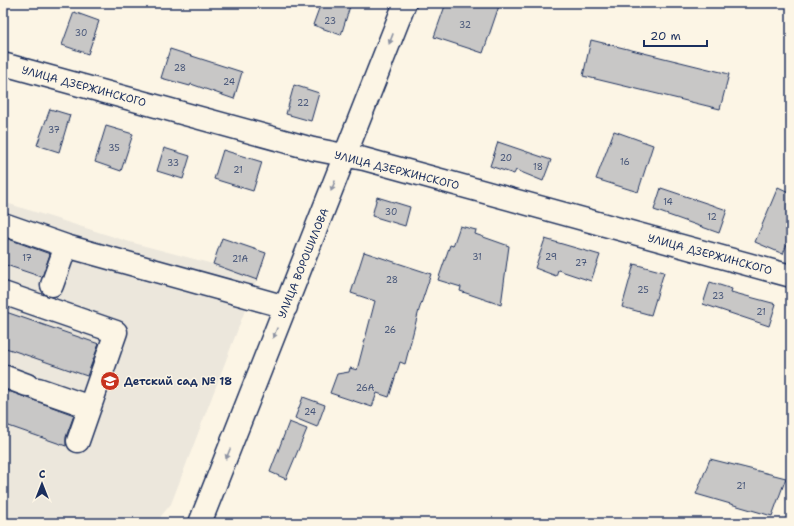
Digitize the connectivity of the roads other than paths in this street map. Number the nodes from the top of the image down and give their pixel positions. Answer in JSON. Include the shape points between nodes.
{"nodes":[{"id":1,"x":405,"y":3,"type":"edge"},
{"id":2,"x":3,"y":64,"type":"edge"},
{"id":3,"x":346,"y":156,"type":"junction"},
{"id":4,"x":3,"y":224,"type":"edge"},
{"id":5,"x":66,"y":246,"type":"junction"},
{"id":6,"x":791,"y":276,"type":"edge"},
{"id":7,"x":52,"y":285,"type":"dead end"},
{"id":8,"x":3,"y":293,"type":"edge"},
{"id":9,"x":286,"y":307,"type":"junction"},
{"id":10,"x":3,"y":376,"type":"edge"},
{"id":11,"x":90,"y":407,"type":"junction"},
{"id":12,"x":78,"y":441,"type":"dead end"},
{"id":13,"x":200,"y":523,"type":"edge"}],
"edges":[{"from":1,"to":3,"type":"street","name":"УЛИЦА ВОРОШИЛОВА","one_way":true},
{"from":2,"to":3,"type":"street","name":"УЛИЦА ДЗЕРЖИНСКОГО"},
{"from":3,"to":6,"type":"street","name":"УЛИЦА ДЗЕРЖИНСКОГО"},
{"from":3,"to":9,"type":"street","name":"УЛИЦА ВОРОШИЛОВА","one_way":true},
{"from":4,"to":5,"type":"street"},
{"from":5,"to":7,"type":"street"},
{"from":5,"to":9,"type":"street"},
{"from":8,"to":11,"type":"street","via":[[116,332]]},
{"from":9,"to":13,"type":"street","name":"УЛИЦА ВОРОШИЛОВА","one_way":true},
{"from":10,"to":11,"type":"street"},
{"from":11,"to":12,"type":"street"}]}
